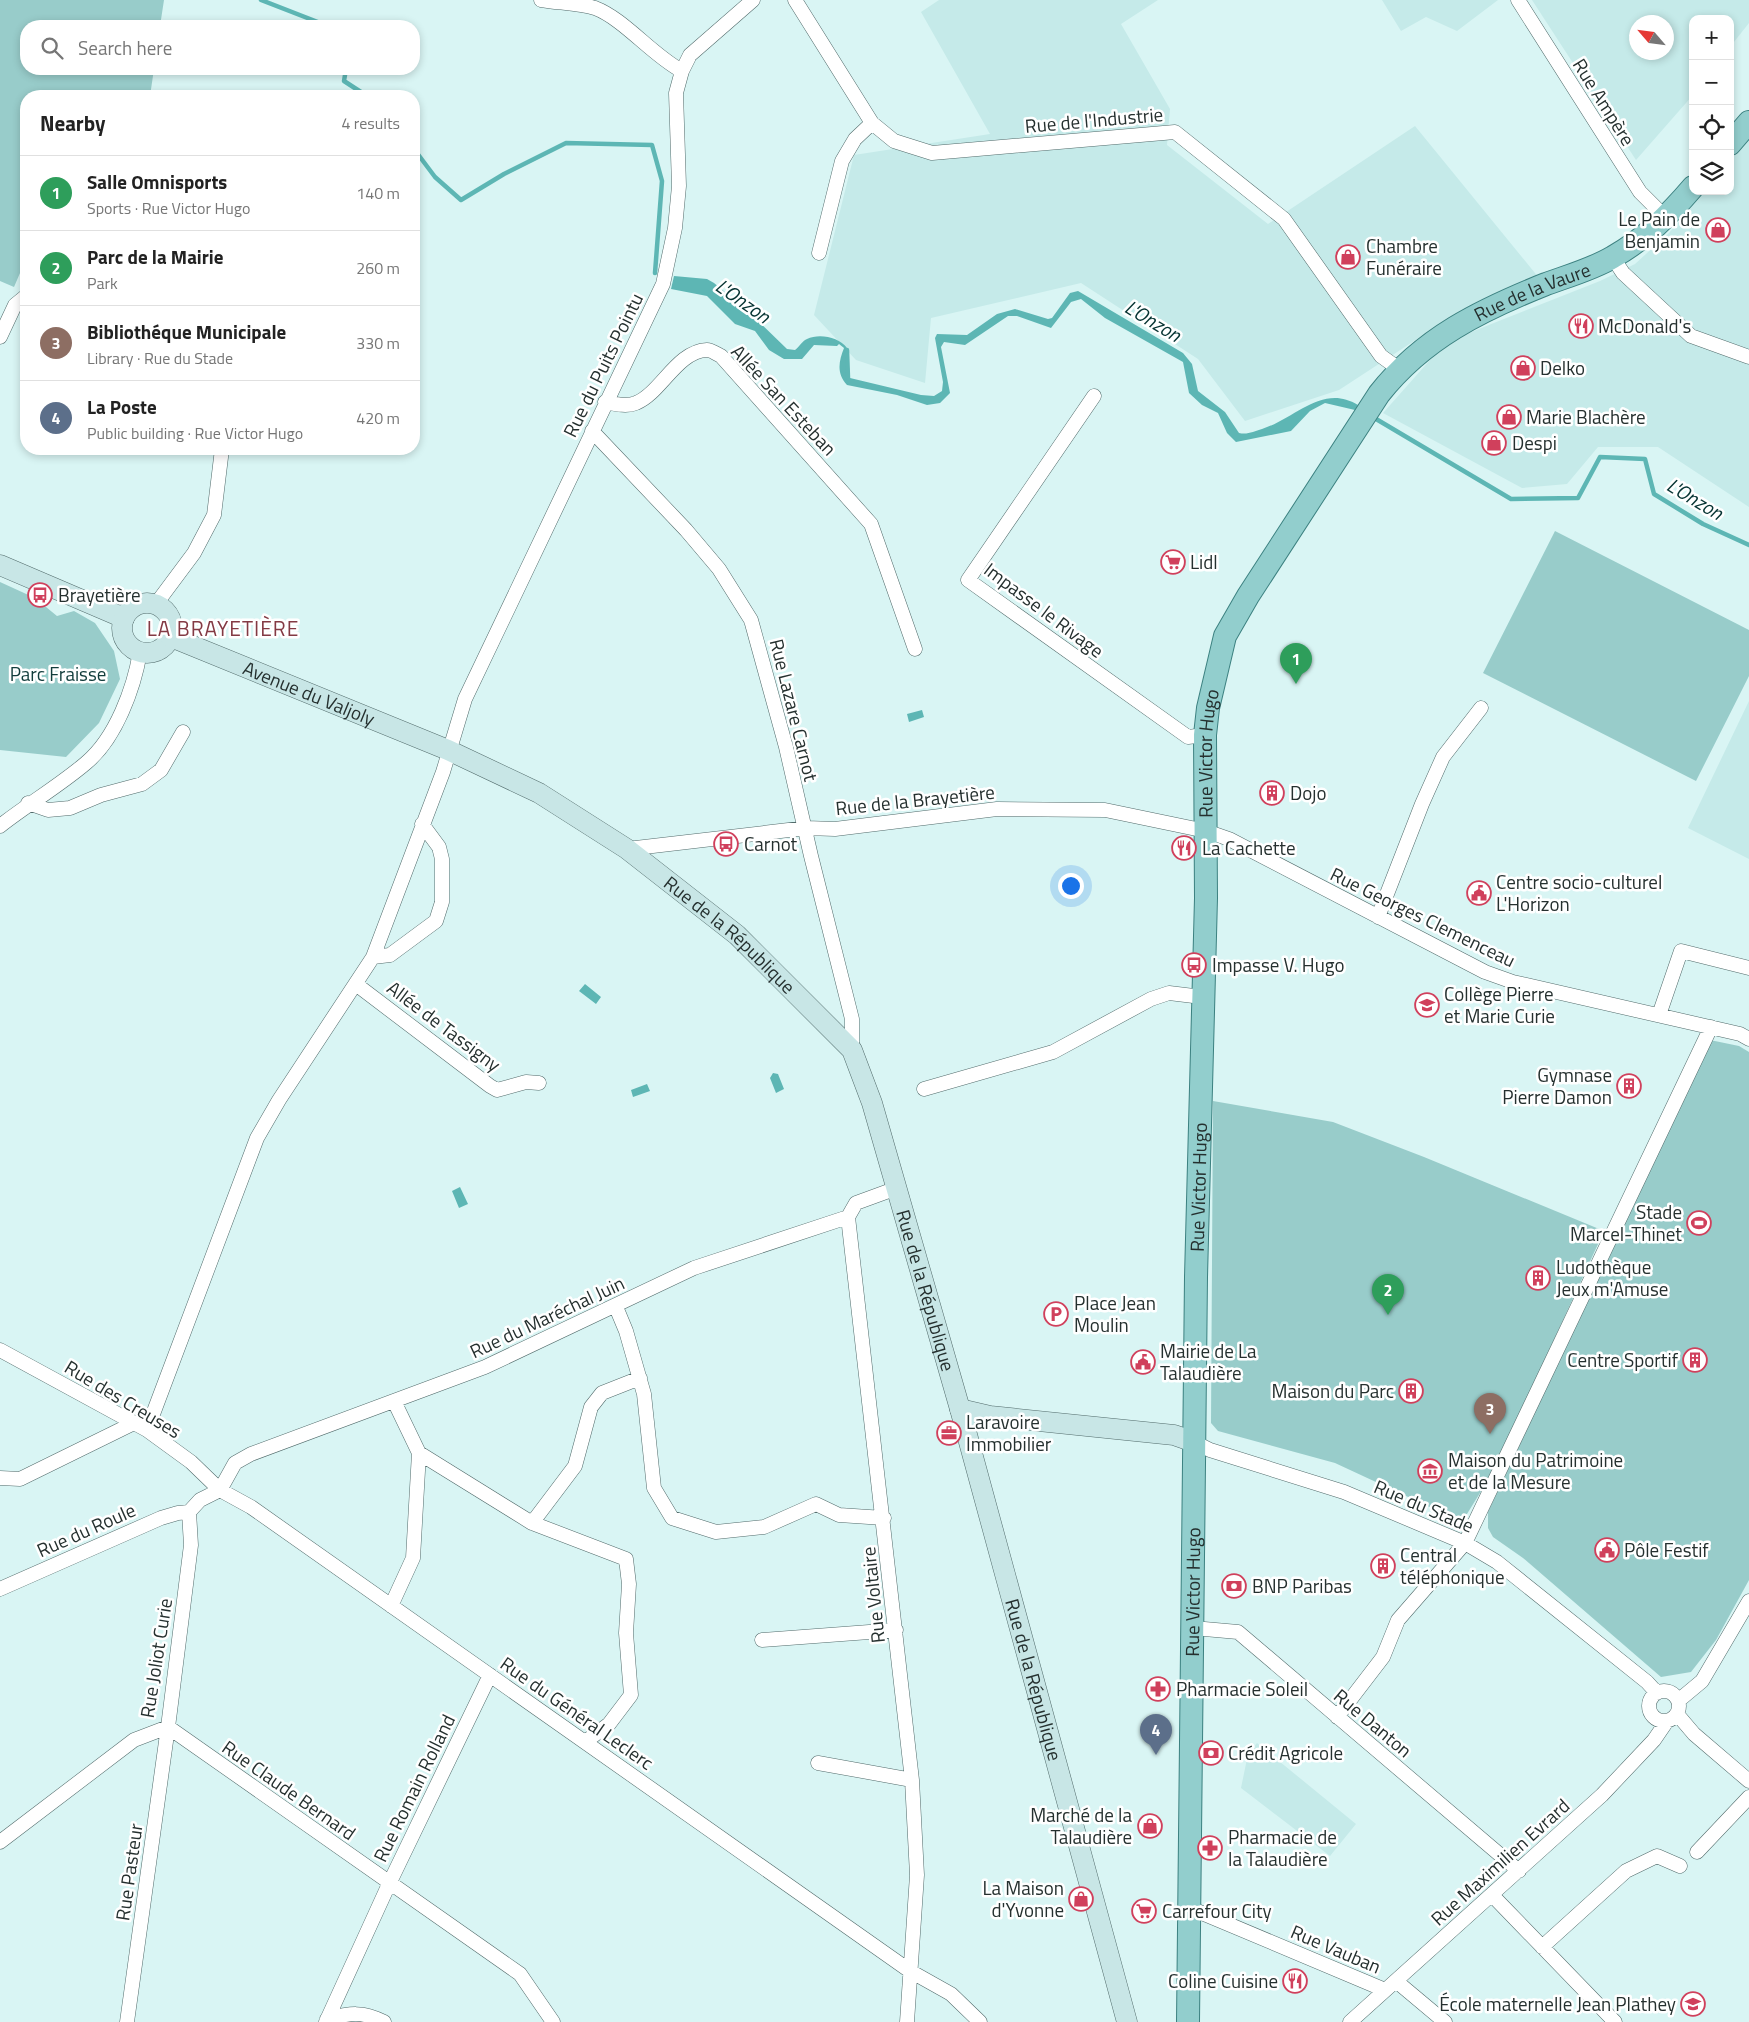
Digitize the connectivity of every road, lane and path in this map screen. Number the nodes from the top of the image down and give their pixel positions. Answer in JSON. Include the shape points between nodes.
{"nodes":[{"id":1,"x":541,"y":0,"type":"edge"},
{"id":2,"x":752,"y":0,"type":"edge"},
{"id":3,"x":795,"y":0,"type":"edge"},
{"id":4,"x":1518,"y":0,"type":"edge"},
{"id":5,"x":682,"y":72,"type":"junction"},
{"id":6,"x":1749,"y":122,"type":"edge"},
{"id":7,"x":872,"y":123,"type":"junction"},
{"id":8,"x":1734,"y":139,"type":"edge"},
{"id":9,"x":1689,"y":192,"type":"edge"},
{"id":10,"x":1666,"y":218,"type":"junction"},
{"id":11,"x":820,"y":253,"type":"dead end"},
{"id":12,"x":1613,"y":258,"type":"junction"},
{"id":13,"x":20,"y":301,"type":"edge"},
{"id":14,"x":1,"y":333,"type":"edge"},
{"id":15,"x":1749,"y":357,"type":"edge"},
{"id":16,"x":1399,"y":369,"type":"junction"},
{"id":17,"x":1094,"y":396,"type":"dead end"},
{"id":18,"x":1376,"y":400,"type":"joint"},
{"id":19,"x":605,"y":402,"type":"junction"},
{"id":20,"x":592,"y":431,"type":"junction"},
{"id":21,"x":221,"y":455,"type":"edge"},
{"id":22,"x":0,"y":565,"type":"edge"},
{"id":23,"x":156,"y":604,"type":"junction"},
{"id":24,"x":124,"y":618,"type":"junction"},
{"id":25,"x":171,"y":637,"type":"junction"},
{"id":26,"x":915,"y":649,"type":"dead end"},
{"id":27,"x":140,"y":652,"type":"junction"},
{"id":28,"x":1481,"y":708,"type":"dead end"},
{"id":29,"x":183,"y":732,"type":"dead end"},
{"id":30,"x":1205,"y":735,"type":"junction"},
{"id":31,"x":448,"y":750,"type":"junction"},
{"id":32,"x":28,"y":803,"type":"junction"},
{"id":33,"x":422,"y":824,"type":"junction"},
{"id":34,"x":0,"y":826,"type":"edge"},
{"id":35,"x":806,"y":828,"type":"junction"},
{"id":36,"x":1206,"y":831,"type":"junction"},
{"id":37,"x":627,"y":849,"type":"junction"},
{"id":38,"x":1378,"y":917,"type":"junction"},
{"id":39,"x":373,"y":957,"type":"junction"},
{"id":40,"x":1749,"y":968,"type":"edge"},
{"id":41,"x":357,"y":985,"type":"junction"},
{"id":42,"x":1202,"y":997,"type":"junction"},
{"id":43,"x":1659,"y":1015,"type":"junction"},
{"id":44,"x":1711,"y":1027,"type":"junction"},
{"id":45,"x":1749,"y":1038,"type":"edge"},
{"id":46,"x":852,"y":1050,"type":"junction"},
{"id":47,"x":539,"y":1083,"type":"dead end"},
{"id":48,"x":924,"y":1089,"type":"dead end"},
{"id":49,"x":897,"y":1188,"type":"junction"},
{"id":50,"x":848,"y":1217,"type":"junction"},
{"id":51,"x":616,"y":1306,"type":"junction"},
{"id":52,"x":0,"y":1350,"type":"edge"},
{"id":53,"x":640,"y":1378,"type":"junction"},
{"id":54,"x":394,"y":1401,"type":"junction"},
{"id":55,"x":960,"y":1409,"type":"junction"},
{"id":56,"x":134,"y":1423,"type":"junction"},
{"id":57,"x":147,"y":1430,"type":"junction"},
{"id":58,"x":1194,"y":1442,"type":"junction"},
{"id":59,"x":420,"y":1453,"type":"junction"},
{"id":60,"x":0,"y":1478,"type":"edge"},
{"id":61,"x":220,"y":1490,"type":"junction"},
{"id":62,"x":189,"y":1512,"type":"junction"},
{"id":63,"x":884,"y":1518,"type":"junction"},
{"id":64,"x":532,"y":1524,"type":"junction"},
{"id":65,"x":1465,"y":1543,"type":"junction"},
{"id":66,"x":0,"y":1589,"type":"edge"},
{"id":67,"x":1749,"y":1601,"type":"edge"},
{"id":68,"x":391,"y":1606,"type":"junction"},
{"id":69,"x":1193,"y":1628,"type":"junction"},
{"id":70,"x":896,"y":1630,"type":"junction"},
{"id":71,"x":762,"y":1640,"type":"dead end"},
{"id":72,"x":490,"y":1675,"type":"junction"},
{"id":73,"x":1657,"y":1693,"type":"junction"},
{"id":74,"x":1674,"y":1712,"type":"junction"},
{"id":75,"x":1337,"y":1716,"type":"junction"},
{"id":76,"x":168,"y":1727,"type":"junction"},
{"id":77,"x":585,"y":1742,"type":"junction"},
{"id":78,"x":818,"y":1763,"type":"dead end"},
{"id":79,"x":912,"y":1780,"type":"junction"},
{"id":80,"x":1749,"y":1781,"type":"edge"},
{"id":81,"x":1749,"y":1797,"type":"edge"},
{"id":82,"x":0,"y":1842,"type":"edge"},
{"id":83,"x":1697,"y":1852,"type":"dead end"},
{"id":84,"x":1680,"y":1866,"type":"dead end"},
{"id":85,"x":1519,"y":1871,"type":"junction"},
{"id":86,"x":389,"y":1884,"type":"junction"},
{"id":87,"x":1492,"y":1894,"type":"junction"},
{"id":88,"x":1190,"y":1908,"type":"junction"},
{"id":89,"x":1542,"y":1946,"type":"junction"},
{"id":90,"x":910,"y":1971,"type":"junction"},
{"id":91,"x":1390,"y":1986,"type":"junction"},
{"id":92,"x":1607,"y":2019,"type":"edge"},
{"id":93,"x":327,"y":2021,"type":"edge"},
{"id":94,"x":127,"y":2022,"type":"edge"},
{"id":95,"x":384,"y":2022,"type":"edge"},
{"id":96,"x":553,"y":2022,"type":"edge"},
{"id":97,"x":907,"y":2022,"type":"edge"},
{"id":98,"x":980,"y":2022,"type":"edge"},
{"id":99,"x":1127,"y":2022,"type":"edge"},
{"id":100,"x":1188,"y":2022,"type":"edge"},
{"id":101,"x":1350,"y":2022,"type":"edge"},
{"id":102,"x":1445,"y":2022,"type":"edge"}],
"edges":[{"from":1,"to":5,"type":"street","via":[[595,8],[664,62]]},
{"from":2,"to":5,"type":"street","name":"Rue du Puits Pointu","via":[[690,55]]},
{"from":3,"to":7,"type":"street","name":"Rue de l'Industrie"},
{"from":4,"to":10,"type":"street","name":"Rue Ampère","via":[[1640,192]]},
{"from":5,"to":19,"type":"street","name":"Rue du Puits Pointu","via":[[676,93],[679,186],[676,228],[663,284]]},
{"from":6,"to":8,"type":"main road"},
{"from":7,"to":11,"type":"street","via":[[855,139],[842,162]]},
{"from":7,"to":16,"type":"street","name":"Rue de l'Industrie","via":[[894,141],[932,153],[1175,132],[1284,219],[1381,356]]},
{"from":9,"to":10,"type":"main road","name":"Rue de la Vaure"},
{"from":10,"to":12,"type":"main road","name":"Rue de la Vaure"},
{"from":12,"to":15,"type":"street","via":[[1623,273],[1691,336]]},
{"from":12,"to":16,"type":"main road","name":"Rue de la Vaure","via":[[1529,291],[1456,325]]},
{"from":13,"to":14,"type":"street"},
{"from":16,"to":18,"type":"main road","name":"Rue de la Vaure"},
{"from":17,"to":30,"type":"street","name":"Impasse le Rivage","via":[[968,580],[1188,737]]},
{"from":18,"to":30,"type":"main road","name":"Rue Victor Hugo","via":[[1225,636],[1212,683]]},
{"from":19,"to":20,"type":"street","name":"Rue du Puits Pointu"},
{"from":19,"to":26,"type":"street","name":"Allée San Esteban","via":[[634,404],[648,397],[672,370],[694,354],[708,350],[722,356],[871,524]]},
{"from":20,"to":31,"type":"street","name":"Rue du Puits Pointu","via":[[465,699]]},
{"from":20,"to":35,"type":"street","name":"Rue Lazare Carnot","via":[[719,569],[751,620]]},
{"from":21,"to":23,"type":"street","via":[[214,515],[194,553]]},
{"from":22,"to":24,"type":"main road"},
{"from":23,"to":24,"type":"main road","via":[[149,602],[135,606]]},
{"from":23,"to":25,"type":"main road","via":[[172,621]]},
{"from":24,"to":27,"type":"main road","via":[[126,641]]},
{"from":25,"to":27,"type":"main road","via":[[162,648]]},
{"from":25,"to":31,"type":"main road","name":"Avenue du Valjoly"},
{"from":27,"to":32,"type":"street","via":[[127,700],[110,734],[88,762]]},
{"from":28,"to":38,"type":"street","via":[[1443,757]]},
{"from":29,"to":32,"type":"street","via":[[162,770],[142,784],[101,795],[70,808],[48,810]]},
{"from":30,"to":36,"type":"main road","name":"Rue Victor Hugo"},
{"from":31,"to":33,"type":"street","name":"Rue du Puits Pointu","via":[[443,772]]},
{"from":31,"to":37,"type":"main road","name":"Rue de la République","via":[[538,793]]},
{"from":32,"to":34,"type":"street"},
{"from":33,"to":39,"type":"street","name":"Rue du Puits Pointu"},
{"from":33,"to":39,"type":"street","via":[[439,847],[442,859],[442,902],[436,921],[390,954]]},
{"from":35,"to":36,"type":"street","name":"Rue de la Brayetière","via":[[835,829],[997,809],[1105,810]]},
{"from":35,"to":37,"type":"street","name":"Rue de la Brayetière"},
{"from":35,"to":46,"type":"street","name":"Rue Lazare Carnot","via":[[810,856],[852,1019]]},
{"from":36,"to":38,"type":"street","name":"Rue Georges Clemenceau","via":[[1264,856]]},
{"from":36,"to":42,"type":"main road","name":"Rue Victor Hugo"},
{"from":37,"to":46,"type":"main road","name":"Rue de la République","via":[[737,935]]},
{"from":38,"to":43,"type":"street","name":"Rue Georges Clemenceau","via":[[1485,972],[1513,982]]},
{"from":39,"to":41,"type":"street","name":"Rue du Puits Pointu"},
{"from":40,"to":43,"type":"street","via":[[1681,951]]},
{"from":41,"to":47,"type":"street","name":"Allée de Tassigny","via":[[497,1090],[526,1082]]},
{"from":41,"to":57,"type":"street","name":"Rue du Puits Pointu","via":[[257,1138]]},
{"from":42,"to":48,"type":"street","via":[[1168,993],[1150,999],[1053,1052]]},
{"from":42,"to":58,"type":"main road","name":"Rue Victor Hugo"},
{"from":43,"to":44,"type":"street","name":"Rue Georges Clemenceau"},
{"from":44,"to":45,"type":"street","name":"Rue Georges Clemenceau"},
{"from":44,"to":65,"type":"street"},
{"from":46,"to":49,"type":"main road","name":"Rue de la République","via":[[872,1103]]},
{"from":49,"to":50,"type":"street","name":"Rue du Maréchal Juin","via":[[856,1203]]},
{"from":49,"to":55,"type":"main road","name":"Rue de la République"},
{"from":50,"to":51,"type":"street","name":"Rue du Maréchal Juin","via":[[694,1268]]},
{"from":50,"to":63,"type":"street","name":"Rue Voltaire"},
{"from":51,"to":53,"type":"street"},
{"from":51,"to":54,"type":"street","name":"Rue du Maréchal Juin","via":[[485,1367]]},
{"from":52,"to":56,"type":"street","name":"Rue des Creuses"},
{"from":53,"to":63,"type":"street","via":[[654,1488],[672,1518],[716,1532],[764,1527],[816,1504],[840,1515]]},
{"from":53,"to":64,"type":"street","via":[[602,1393],[591,1407],[576,1466]]},
{"from":54,"to":59,"type":"street"},
{"from":54,"to":61,"type":"street","name":"Rue du Maréchal Juin","via":[[251,1454],[235,1463]]},
{"from":55,"to":58,"type":"main road","via":[[990,1416],[1174,1435]]},
{"from":55,"to":99,"type":"main road","name":"Rue de la République"},
{"from":56,"to":57,"type":"street","name":"Rue des Creuses"},
{"from":56,"to":60,"type":"street","via":[[20,1479]]},
{"from":57,"to":61,"type":"street","name":"Rue des Creuses","via":[[190,1462]]},
{"from":58,"to":65,"type":"street","name":"Rue du Stade","via":[[1210,1450],[1344,1492]]},
{"from":58,"to":69,"type":"main road","name":"Rue Victor Hugo"},
{"from":59,"to":64,"type":"street"},
{"from":59,"to":68,"type":"street","via":[[413,1558]]},
{"from":61,"to":62,"type":"street","via":[[200,1500]]},
{"from":61,"to":68,"type":"street","name":"Rue du Général Leclerc","via":[[251,1507]]},
{"from":62,"to":66,"type":"street","name":"Rue du Roule","via":[[161,1518]]},
{"from":62,"to":76,"type":"street","name":"Rue Joliot Curie","via":[[190,1545]]},
{"from":63,"to":70,"type":"street","name":"Rue Voltaire"},
{"from":64,"to":77,"type":"street","via":[[626,1559],[629,1584],[626,1633],[631,1695],[609,1724]]},
{"from":65,"to":73,"type":"street","name":"Rue du Stade","via":[[1497,1562]]},
{"from":65,"to":75,"type":"street","via":[[1398,1620],[1383,1657]]},
{"from":67,"to":74,"type":"street","name":"Rue Maximilien Evrard","via":[[1702,1681]]},
{"from":68,"to":72,"type":"street","name":"Rue du Général Leclerc"},
{"from":69,"to":75,"type":"street","name":"Rue Danton","via":[[1238,1632]]},
{"from":69,"to":88,"type":"main road","name":"Rue Victor Hugo"},
{"from":70,"to":71,"type":"street"},
{"from":70,"to":79,"type":"street","name":"Rue Voltaire"},
{"from":72,"to":77,"type":"street","name":"Rue du Général Leclerc"},
{"from":72,"to":86,"type":"street","name":"Rue Romain Rolland"},
{"from":73,"to":74,"type":"street","via":[[1666,1691]]},
{"from":73,"to":74,"type":"street","via":[[1650,1700],[1648,1709],[1653,1718]]},
{"from":74,"to":80,"type":"street","via":[[1694,1734]]},
{"from":74,"to":85,"type":"street","name":"Rue Maximilien Evrard","via":[[1654,1740],[1602,1796]]},
{"from":75,"to":85,"type":"street","name":"Rue Danton"},
{"from":76,"to":82,"type":"street","name":"Rue Joliot Curie","via":[[134,1740]]},
{"from":76,"to":86,"type":"street","name":"Rue Claude Bernard"},
{"from":76,"to":94,"type":"street","name":"Rue Pasteur"},
{"from":77,"to":90,"type":"street","name":"Rue du Général Leclerc"},
{"from":78,"to":79,"type":"street"},
{"from":79,"to":90,"type":"street","name":"Rue Voltaire","via":[[917,1875]]},
{"from":81,"to":83,"type":"street"},
{"from":84,"to":89,"type":"street","via":[[1657,1856],[1626,1871]]},
{"from":85,"to":87,"type":"street","name":"Rue Maximilien Evrard"},
{"from":86,"to":93,"type":"street"},
{"from":86,"to":96,"type":"street","name":"Rue Romain Rolland","via":[[520,1974]]},
{"from":87,"to":89,"type":"street"},
{"from":87,"to":91,"type":"street","name":"Rue Maximilien Evrard"},
{"from":88,"to":91,"type":"street","name":"Rue Vauban"},
{"from":88,"to":100,"type":"main road","name":"Rue Victor Hugo"},
{"from":89,"to":92,"type":"street"},
{"from":90,"to":97,"type":"street","name":"Rue Voltaire"},
{"from":90,"to":98,"type":"street","name":"Rue du Général Leclerc","via":[[951,1994]]},
{"from":91,"to":101,"type":"street","name":"Rue Maximilien Evrard"},
{"from":91,"to":102,"type":"street","name":"Rue Vauban"},
{"from":93,"to":95,"type":"street","via":[[347,2014],[370,2014]]}]}
